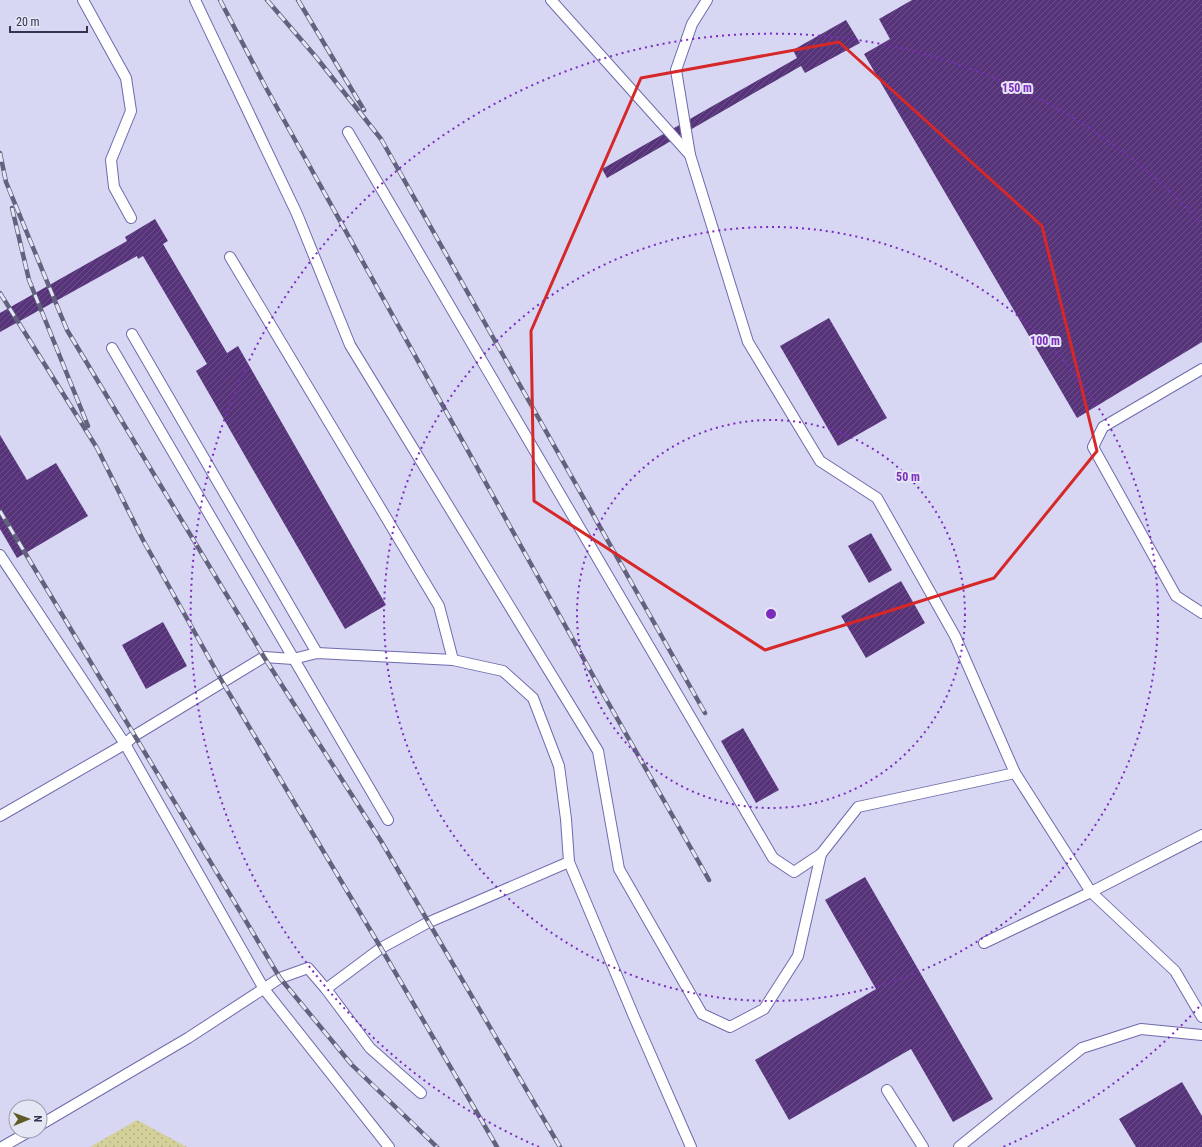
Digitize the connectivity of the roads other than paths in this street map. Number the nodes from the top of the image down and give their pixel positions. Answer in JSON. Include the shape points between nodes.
{"nodes":[{"id":1,"x":83,"y":0,"type":"edge"},
{"id":2,"x":195,"y":0,"type":"edge"},
{"id":3,"x":551,"y":0,"type":"edge"},
{"id":4,"x":707,"y":0,"type":"edge"},
{"id":5,"x":348,"y":132,"type":"dead end"},
{"id":6,"x":690,"y":155,"type":"junction"},
{"id":7,"x":131,"y":218,"type":"dead end"},
{"id":8,"x":230,"y":257,"type":"dead end"},
{"id":9,"x":132,"y":334,"type":"dead end"},
{"id":10,"x":112,"y":348,"type":"dead end"},
{"id":11,"x":1202,"y":369,"type":"edge"},
{"id":12,"x":0,"y":555,"type":"edge"},
{"id":13,"x":1202,"y":613,"type":"edge"},
{"id":14,"x":317,"y":653,"type":"junction"},
{"id":15,"x":293,"y":659,"type":"junction"},
{"id":16,"x":453,"y":660,"type":"junction"},
{"id":17,"x":125,"y":744,"type":"junction"},
{"id":18,"x":1015,"y":773,"type":"junction"},
{"id":19,"x":0,"y":816,"type":"edge"},
{"id":20,"x":388,"y":820,"type":"dead end"},
{"id":21,"x":1202,"y":835,"type":"edge"},
{"id":22,"x":821,"y":854,"type":"junction"},
{"id":23,"x":569,"y":862,"type":"junction"},
{"id":24,"x":1091,"y":892,"type":"junction"},
{"id":25,"x":984,"y":943,"type":"dead end"},
{"id":26,"x":326,"y":988,"type":"junction"},
{"id":27,"x":264,"y":989,"type":"junction"},
{"id":28,"x":1202,"y":1017,"type":"edge"},
{"id":29,"x":1202,"y":1035,"type":"edge"},
{"id":30,"x":887,"y":1090,"type":"dead end"},
{"id":31,"x":421,"y":1093,"type":"dead end"},
{"id":32,"x":48,"y":1120,"type":"edge"},
{"id":33,"x":16,"y":1139,"type":"edge"},
{"id":34,"x":2,"y":1147,"type":"edge"},
{"id":35,"x":389,"y":1147,"type":"edge"},
{"id":36,"x":691,"y":1147,"type":"edge"},
{"id":37,"x":923,"y":1147,"type":"edge"},
{"id":38,"x":959,"y":1147,"type":"edge"}],
"edges":[{"from":1,"to":7,"type":"lane","via":[[126,78],[131,111],[111,160],[114,187]]},
{"from":2,"to":22,"type":"lane","via":[[297,214],[350,345],[598,751],[619,869],[702,1014],[730,1027],[764,1009],[798,956]]},
{"from":3,"to":6,"type":"lane"},
{"from":4,"to":6,"type":"lane","via":[[692,24],[676,70]]},
{"from":5,"to":22,"type":"lane","via":[[773,858],[794,872]]},
{"from":6,"to":18,"type":"lane","via":[[748,342],[820,461],[877,498],[955,636]]},
{"from":8,"to":16,"type":"lane","via":[[439,606]]},
{"from":9,"to":14,"type":"lane"},
{"from":10,"to":15,"type":"lane"},
{"from":11,"to":13,"type":"lane","via":[[1103,427],[1093,447],[1176,596]]},
{"from":12,"to":17,"type":"lane"},
{"from":14,"to":15,"type":"lane"},
{"from":14,"to":16,"type":"lane"},
{"from":15,"to":17,"type":"lane","via":[[264,657],[134,736]]},
{"from":15,"to":20,"type":"lane"},
{"from":16,"to":23,"type":"lane","via":[[503,670],[533,698],[559,766]]},
{"from":17,"to":19,"type":"lane"},
{"from":17,"to":27,"type":"lane"},
{"from":18,"to":22,"type":"lane","via":[[858,808]]},
{"from":18,"to":24,"type":"lane"},
{"from":21,"to":24,"type":"lane"},
{"from":23,"to":26,"type":"lane","via":[[427,923],[381,948]]},
{"from":23,"to":36,"type":"lane"},
{"from":24,"to":25,"type":"lane"},
{"from":24,"to":28,"type":"lane","via":[[1175,971]]},
{"from":26,"to":27,"type":"lane","via":[[308,968],[280,978]]},
{"from":26,"to":31,"type":"lane","via":[[370,1048]]},
{"from":27,"to":32,"type":"lane","via":[[188,1038]]},
{"from":27,"to":35,"type":"lane"},
{"from":29,"to":38,"type":"lane","via":[[1141,1029],[1082,1048]]},
{"from":30,"to":37,"type":"lane"},
{"from":33,"to":34,"type":"lane"}]}
